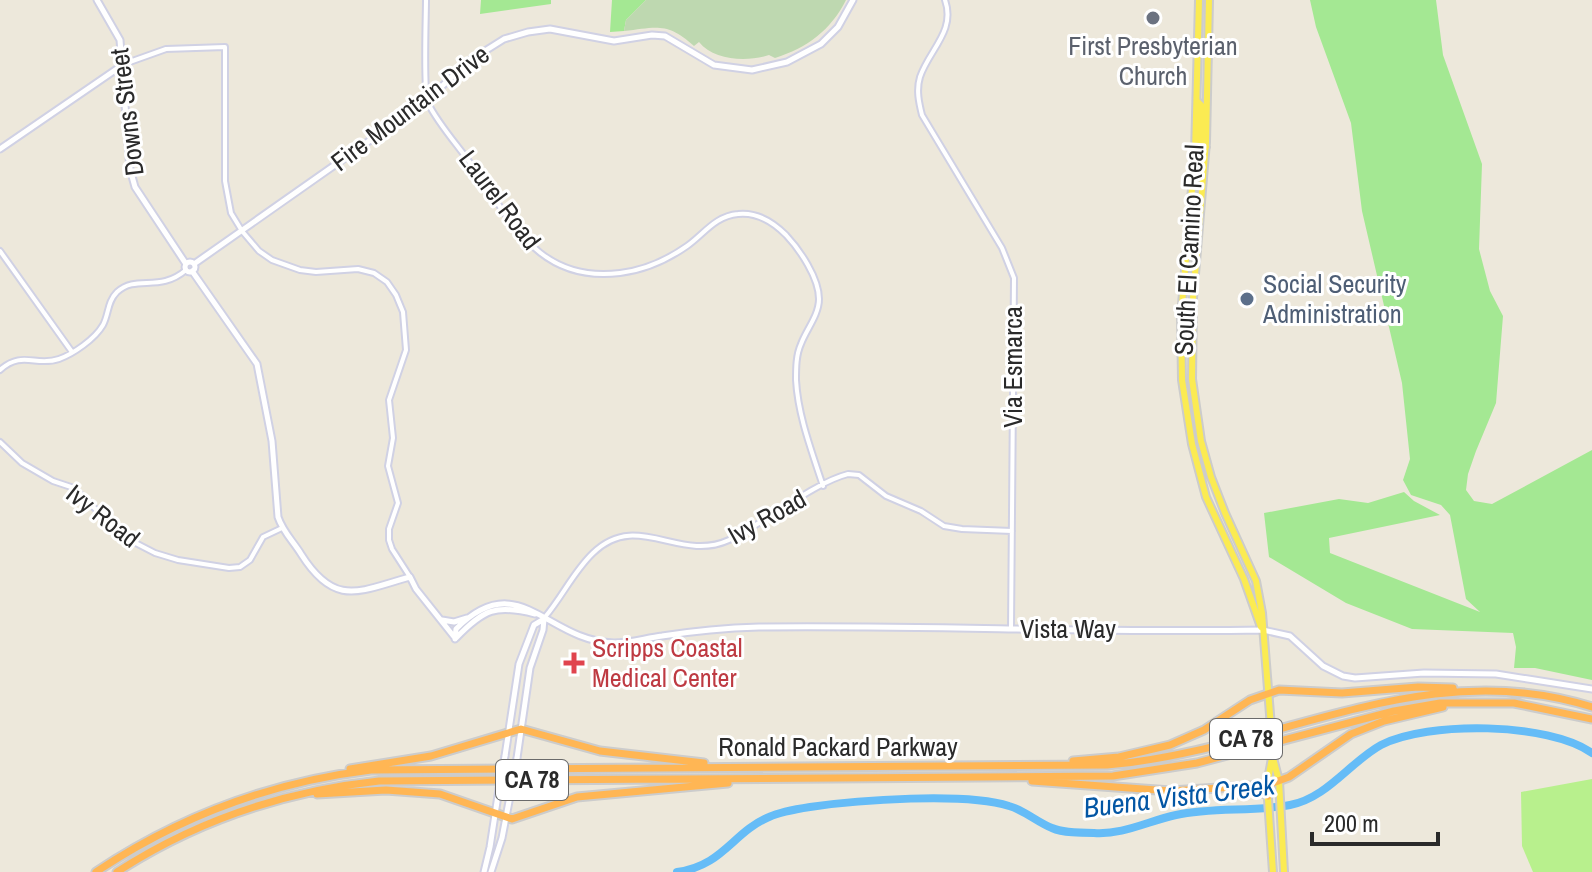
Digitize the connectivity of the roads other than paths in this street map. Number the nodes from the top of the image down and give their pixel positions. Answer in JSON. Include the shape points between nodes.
{"nodes":[{"id":1,"x":97,"y":0,"type":"edge"},
{"id":2,"x":426,"y":0,"type":"edge"},
{"id":3,"x":853,"y":0,"type":"edge"},
{"id":4,"x":945,"y":0,"type":"edge"},
{"id":5,"x":1199,"y":0,"type":"edge"},
{"id":6,"x":1209,"y":0,"type":"edge"},
{"id":7,"x":124,"y":64,"type":"junction"},
{"id":8,"x":426,"y":101,"type":"junction"},
{"id":9,"x":1197,"y":101,"type":"junction"},
{"id":10,"x":1206,"y":147,"type":"junction"},
{"id":11,"x":0,"y":149,"type":"edge"},
{"id":12,"x":242,"y":231,"type":"junction"},
{"id":13,"x":0,"y":251,"type":"edge"},
{"id":14,"x":188,"y":268,"type":"junction"},
{"id":15,"x":72,"y":352,"type":"junction"},
{"id":16,"x":0,"y":370,"type":"edge"},
{"id":17,"x":0,"y":442,"type":"edge"},
{"id":18,"x":823,"y":486,"type":"junction"},
{"id":19,"x":282,"y":528,"type":"junction"},
{"id":20,"x":1012,"y":531,"type":"junction"},
{"id":21,"x":410,"y":577,"type":"junction"},
{"id":22,"x":535,"y":614,"type":"junction"},
{"id":23,"x":468,"y":618,"type":"junction"},
{"id":24,"x":544,"y":619,"type":"junction"},
{"id":25,"x":441,"y":620,"type":"junction"},
{"id":26,"x":1011,"y":629,"type":"junction"},
{"id":27,"x":1263,"y":630,"type":"junction"},
{"id":28,"x":455,"y":639,"type":"junction"},
{"id":29,"x":1592,"y":689,"type":"edge"},
{"id":30,"x":1459,"y":690,"type":"junction"},
{"id":31,"x":1269,"y":692,"type":"junction"},
{"id":32,"x":1466,"y":701,"type":"junction"},
{"id":33,"x":1592,"y":707,"type":"edge"},
{"id":34,"x":1592,"y":719,"type":"edge"},
{"id":35,"x":521,"y":729,"type":"junction"},
{"id":36,"x":508,"y":732,"type":"junction"},
{"id":37,"x":1272,"y":754,"type":"junction"},
{"id":38,"x":1029,"y":766,"type":"junction"},
{"id":39,"x":770,"y":767,"type":"junction"},
{"id":40,"x":994,"y":777,"type":"junction"},
{"id":41,"x":783,"y":778,"type":"junction"},
{"id":42,"x":310,"y":779,"type":"junction"},
{"id":43,"x":1279,"y":781,"type":"junction"},
{"id":44,"x":1267,"y":785,"type":"junction"},
{"id":45,"x":1252,"y":787,"type":"junction"},
{"id":46,"x":1268,"y":796,"type":"junction"},
{"id":47,"x":283,"y":797,"type":"junction"},
{"id":48,"x":494,"y":814,"type":"junction"},
{"id":49,"x":506,"y":817,"type":"junction"},
{"id":50,"x":96,"y":872,"type":"edge"},
{"id":51,"x":117,"y":872,"type":"edge"},
{"id":52,"x":484,"y":872,"type":"edge"},
{"id":53,"x":491,"y":872,"type":"edge"},
{"id":54,"x":1273,"y":872,"type":"edge"},
{"id":55,"x":1284,"y":872,"type":"edge"}],
"edges":[{"from":1,"to":7,"type":"main road","name":"Downs Street","via":[[120,40]]},
{"from":2,"to":8,"type":"street"},
{"from":3,"to":8,"type":"main road","name":"Fire Mountain Drive","via":[[821,44],[770,67],[741,70],[714,65],[665,36],[614,41],[550,29],[504,39],[482,51]]},
{"from":4,"to":20,"type":"street","name":"Via Esmarca","via":[[946,27],[920,76],[919,106],[1002,248],[1014,278]]},
{"from":5,"to":9,"type":"main road","name":"South El Camino Real"},
{"from":6,"to":10,"type":"main road","name":"South El Camino Real"},
{"from":7,"to":11,"type":"main road"},
{"from":7,"to":12,"type":"street","via":[[166,49],[225,47],[225,181],[231,213]]},
{"from":7,"to":14,"type":"main road","name":"Downs Street","via":[[135,187]]},
{"from":8,"to":12,"type":"main road","name":"Fire Mountain Drive"},
{"from":8,"to":18,"type":"street","name":"Laurel Road","via":[[525,240],[559,266],[599,274],[646,267],[737,214],[761,217],[785,235],[816,284],[819,300],[800,346],[796,382]]},
{"from":9,"to":10,"type":"main road"},
{"from":9,"to":27,"type":"main road","name":"South El Camino Real","via":[[1181,316],[1186,413],[1207,500]]},
{"from":10,"to":27,"type":"main road","name":"South El Camino Real","via":[[1192,318],[1196,412],[1216,491],[1256,581]]},
{"from":12,"to":14,"type":"main road","name":"Fire Mountain Drive"},
{"from":12,"to":21,"type":"street","via":[[278,263],[316,272],[374,273],[396,295],[406,350],[389,400],[393,438],[388,466],[398,503],[389,540]]},
{"from":13,"to":15,"type":"street"},
{"from":14,"to":15,"type":"street","via":[[171,281],[132,284],[118,292],[95,336]]},
{"from":14,"to":19,"type":"main road","name":"Downs Street","via":[[257,364]]},
{"from":15,"to":16,"type":"street","via":[[51,361],[14,360]]},
{"from":17,"to":19,"type":"street","name":"Ivy Road","via":[[22,463],[85,496],[124,537],[167,556],[240,567],[263,537]]},
{"from":18,"to":20,"type":"street","name":"Ivy Road","via":[[841,476],[859,475],[886,496],[944,526]]},
{"from":18,"to":24,"type":"street","name":"Ivy Road","via":[[716,544],[689,547],[637,535],[613,540],[594,552]]},
{"from":19,"to":21,"type":"main road","via":[[313,573],[334,587],[359,592]]},
{"from":20,"to":26,"type":"street","name":"Via Esmarca"},
{"from":21,"to":25,"type":"main road"},
{"from":22,"to":23,"type":"main road","name":"Vista Way","via":[[522,605],[500,602]]},
{"from":22,"to":24,"type":"main road","name":"Vista Way"},
{"from":22,"to":28,"type":"main road","name":"Vista Way","via":[[499,608],[479,617]]},
{"from":23,"to":25,"type":"main road","name":"Vista Way"},
{"from":23,"to":28,"type":"main road","via":[[456,629]]},
{"from":24,"to":26,"type":"main road","name":"Vista Way","via":[[584,638],[614,643],[745,627]]},
{"from":24,"to":35,"type":"main road"},
{"from":24,"to":36,"type":"main road","via":[[534,625],[522,654]]},
{"from":25,"to":28,"type":"main road"},
{"from":26,"to":27,"type":"main road","name":"Vista Way"},
{"from":27,"to":29,"type":"main road","name":"Vista Way","via":[[1290,636],[1323,666],[1343,676],[1496,674]]},
{"from":27,"to":31,"type":"main road","name":"South El Camino Real"},
{"from":30,"to":31,"type":"highway","via":[[1444,686]]},
{"from":30,"to":33,"type":"highway","name":"Ronald Packard Parkway","number":"CA 78","via":[[1531,694]]},
{"from":30,"to":38,"type":"highway","name":"Ronald Packard Parkway","number":"CA 78","via":[[1389,700],[1176,756],[1107,765]]},
{"from":31,"to":37,"type":"main road","name":"South El Camino Real","bridge":true},
{"from":31,"to":38,"type":"highway","via":[[1159,749]]},
{"from":32,"to":34,"type":"highway","name":"Ronald Packard Parkway","number":"CA 78","via":[[1514,703]]},
{"from":32,"to":40,"type":"highway","name":"Ronald Packard Parkway","number":"CA 78","via":[[1394,711],[1164,770]]},
{"from":32,"to":43,"type":"highway","via":[[1367,727]]},
{"from":35,"to":36,"type":"highway"},
{"from":35,"to":39,"type":"highway","via":[[609,753]]},
{"from":35,"to":49,"type":"main road","bridge":true},
{"from":36,"to":42,"type":"highway","via":[[431,756]]},
{"from":36,"to":48,"type":"main road","bridge":true},
{"from":37,"to":43,"type":"main road"},
{"from":37,"to":44,"type":"main road"},
{"from":38,"to":39,"type":"highway","name":"Ronald Packard Parkway","number":"CA 78"},
{"from":39,"to":42,"type":"highway","name":"Ronald Packard Parkway","number":"CA 78","via":[[395,769]]},
{"from":40,"to":41,"type":"highway","name":"Ronald Packard Parkway","number":"CA 78"},
{"from":40,"to":45,"type":"highway","via":[[1148,790]]},
{"from":41,"to":47,"type":"highway","name":"Ronald Packard Parkway","number":"CA 78","via":[[415,779],[341,785]]},
{"from":41,"to":49,"type":"highway","via":[[591,794]]},
{"from":42,"to":50,"type":"highway","name":"Ronald Packard Parkway","number":"CA 78","via":[[207,811]]},
{"from":43,"to":44,"type":"highway"},
{"from":43,"to":55,"type":"main road"},
{"from":44,"to":45,"type":"highway"},
{"from":44,"to":46,"type":"main road"},
{"from":45,"to":46,"type":"highway"},
{"from":46,"to":54,"type":"main road"},
{"from":47,"to":48,"type":"highway","via":[[409,790],[440,794]]},
{"from":47,"to":51,"type":"highway","name":"Ronald Packard Parkway","number":"CA 78","via":[[200,826]]},
{"from":48,"to":49,"type":"highway"},
{"from":48,"to":52,"type":"main road"},
{"from":49,"to":53,"type":"main road"}]}
